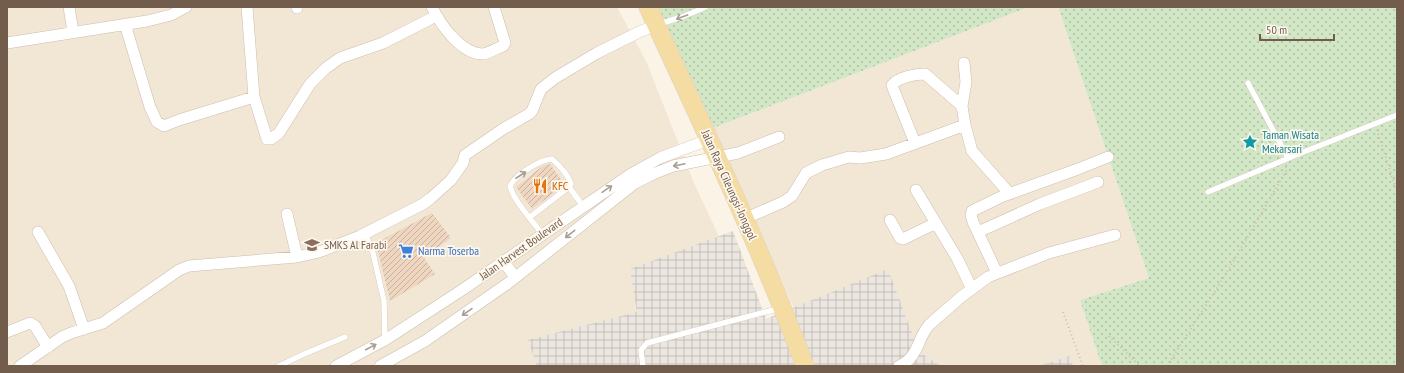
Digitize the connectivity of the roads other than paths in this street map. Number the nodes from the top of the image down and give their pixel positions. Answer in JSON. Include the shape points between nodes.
{"nodes":[{"id":1,"x":69,"y":7,"type":"edge"},
{"id":2,"x":186,"y":7,"type":"edge"},
{"id":3,"x":247,"y":7,"type":"edge"},
{"id":4,"x":494,"y":7,"type":"edge"},
{"id":5,"x":706,"y":7,"type":"edge"},
{"id":6,"x":434,"y":11,"type":"edge"},
{"id":7,"x":652,"y":12,"type":"edge"},
{"id":8,"x":125,"y":24,"type":"junction"},
{"id":9,"x":73,"y":32,"type":"junction"},
{"id":10,"x":7,"y":43,"type":"edge"},
{"id":11,"x":964,"y":63,"type":"dead end"},
{"id":12,"x":1248,"y":83,"type":"dead end"},
{"id":13,"x":254,"y":97,"type":"junction"},
{"id":14,"x":962,"y":106,"type":"junction"},
{"id":15,"x":1397,"y":115,"type":"edge"},
{"id":16,"x":965,"y":125,"type":"junction"},
{"id":17,"x":779,"y":137,"type":"dead end"},
{"id":18,"x":710,"y":140,"type":"junction"},
{"id":19,"x":915,"y":143,"type":"junction"},
{"id":20,"x":718,"y":157,"type":"junction"},
{"id":21,"x":1108,"y":157,"type":"dead end"},
{"id":22,"x":1288,"y":158,"type":"junction"},
{"id":23,"x":1098,"y":182,"type":"dead end"},
{"id":24,"x":569,"y":187,"type":"junction"},
{"id":25,"x":916,"y":190,"type":"dead end"},
{"id":26,"x":1208,"y":192,"type":"dead end"},
{"id":27,"x":1010,"y":194,"type":"junction"},
{"id":28,"x":583,"y":206,"type":"junction"},
{"id":29,"x":287,"y":214,"type":"dead end"},
{"id":30,"x":530,"y":217,"type":"junction"},
{"id":31,"x":744,"y":219,"type":"junction"},
{"id":32,"x":890,"y":220,"type":"dead end"},
{"id":33,"x":936,"y":223,"type":"junction"},
{"id":34,"x":38,"y":232,"type":"dead end"},
{"id":35,"x":978,"y":232,"type":"junction"},
{"id":36,"x":365,"y":233,"type":"junction"},
{"id":37,"x":542,"y":234,"type":"junction"},
{"id":38,"x":1115,"y":235,"type":"dead end"},
{"id":39,"x":297,"y":257,"type":"junction"},
{"id":40,"x":502,"y":262,"type":"junction"},
{"id":41,"x":997,"y":273,"type":"junction"},
{"id":42,"x":515,"y":277,"type":"junction"},
{"id":43,"x":972,"y":289,"type":"junction"},
{"id":44,"x":783,"y":308,"type":"junction"},
{"id":45,"x":84,"y":329,"type":"junction"},
{"id":46,"x":7,"y":332,"type":"edge"},
{"id":47,"x":346,"y":337,"type":"dead end"},
{"id":48,"x":385,"y":340,"type":"junction"},
{"id":49,"x":48,"y":347,"type":"junction"},
{"id":50,"x":33,"y":362,"type":"edge"},
{"id":51,"x":20,"y":366,"type":"edge"},
{"id":52,"x":279,"y":366,"type":"edge"},
{"id":53,"x":336,"y":366,"type":"edge"},
{"id":54,"x":380,"y":366,"type":"edge"},
{"id":55,"x":643,"y":366,"type":"edge"},
{"id":56,"x":805,"y":366,"type":"edge"},
{"id":57,"x":899,"y":366,"type":"edge"}],
"edges":[{"from":1,"to":9,"type":"street"},
{"from":2,"to":8,"type":"street","via":[[171,15]]},
{"from":3,"to":13,"type":"street"},
{"from":4,"to":6,"type":"street","via":[[504,43],[503,46],[483,54],[459,44]]},
{"from":5,"to":7,"type":"lane","one_way":true,"via":[[682,17]]},
{"from":6,"to":13,"type":"street","via":[[383,43],[340,58],[326,68],[310,84],[279,133],[271,139],[266,137]]},
{"from":7,"to":18,"type":"main road","name":"Jalan Raya Cileungsi-Jonggol"},
{"from":7,"to":36,"type":"street","via":[[639,32],[597,53],[545,85],[529,114],[468,152],[450,180],[431,198]]},
{"from":8,"to":9,"type":"street"},
{"from":8,"to":13,"type":"street","via":[[150,107],[157,122],[162,125]]},
{"from":9,"to":10,"type":"street"},
{"from":11,"to":14,"type":"street","via":[[966,82]]},
{"from":12,"to":22,"type":"lane"},
{"from":14,"to":16,"type":"street"},
{"from":14,"to":19,"type":"street","via":[[925,74],[896,81],[892,85]]},
{"from":15,"to":22,"type":"lane"},
{"from":16,"to":19,"type":"street"},
{"from":16,"to":27,"type":"street","via":[[972,151]]},
{"from":17,"to":20,"type":"street","name":"Jalan Harvest Boulevard","via":[[738,153]]},
{"from":18,"to":20,"type":"main road","name":"Jalan Raya Cileungsi-Jonggol"},
{"from":28,"to":18,"type":"street","name":"Jalan Harvest Boulevard","one_way":true,"via":[[630,174],[653,162]]},
{"from":19,"to":31,"type":"street","via":[[886,154],[867,158],[849,157],[822,165],[806,173],[792,196]]},
{"from":20,"to":31,"type":"main road","name":"Jalan Raya Cileungsi-Jonggol"},
{"from":20,"to":42,"type":"street","name":"Jalan Harvest Boulevard","one_way":true,"via":[[673,166],[635,184]]},
{"from":21,"to":27,"type":"street"},
{"from":22,"to":26,"type":"lane"},
{"from":23,"to":35,"type":"street"},
{"from":24,"to":28,"type":"lane"},
{"from":24,"to":30,"type":"lane"},
{"from":30,"to":24,"type":"lane","one_way":true,"via":[[512,193],[510,186],[516,178],[544,160],[552,159],[570,180]]},
{"from":25,"to":33,"type":"street"},
{"from":27,"to":35,"type":"street","via":[[972,211],[971,217]]},
{"from":28,"to":37,"type":"street","name":"Jalan Harvest Boulevard"},
{"from":29,"to":39,"type":"street"},
{"from":30,"to":37,"type":"lane"},
{"from":31,"to":44,"type":"main road","name":"Jalan Raya Cileungsi-Jonggol"},
{"from":32,"to":33,"type":"street","via":[[903,239]]},
{"from":33,"to":43,"type":"street"},
{"from":34,"to":45,"type":"street","via":[[69,286]]},
{"from":35,"to":41,"type":"street"},
{"from":36,"to":39,"type":"street","via":[[319,252]]},
{"from":36,"to":48,"type":"lane","via":[[373,253],[384,301]]},
{"from":37,"to":40,"type":"street","name":"Jalan Harvest Boulevard"},
{"from":38,"to":41,"type":"street","via":[[1049,253]]},
{"from":39,"to":45,"type":"street","via":[[189,266],[170,276],[103,323]]},
{"from":40,"to":42,"type":"street"},
{"from":40,"to":48,"type":"street","name":"Jalan Harvest Boulevard"},
{"from":41,"to":43,"type":"street"},
{"from":42,"to":54,"type":"street","name":"Jalan Harvest Boulevard","one_way":true,"via":[[425,341],[396,360]]},
{"from":43,"to":57,"type":"street","via":[[948,307],[925,330],[916,351],[910,359]]},
{"from":44,"to":55,"type":"lane","via":[[647,343],[641,350]]},
{"from":44,"to":56,"type":"main road","name":"Jalan Raya Cileungsi-Jonggol"},
{"from":45,"to":49,"type":"street","via":[[62,337]]},
{"from":46,"to":49,"type":"street","via":[[30,323],[35,326]]},
{"from":47,"to":52,"type":"lane"},
{"from":53,"to":48,"type":"street","name":"Jalan Harvest Boulevard","one_way":true},
{"from":49,"to":50,"type":"street"},
{"from":50,"to":51,"type":"street"}]}
